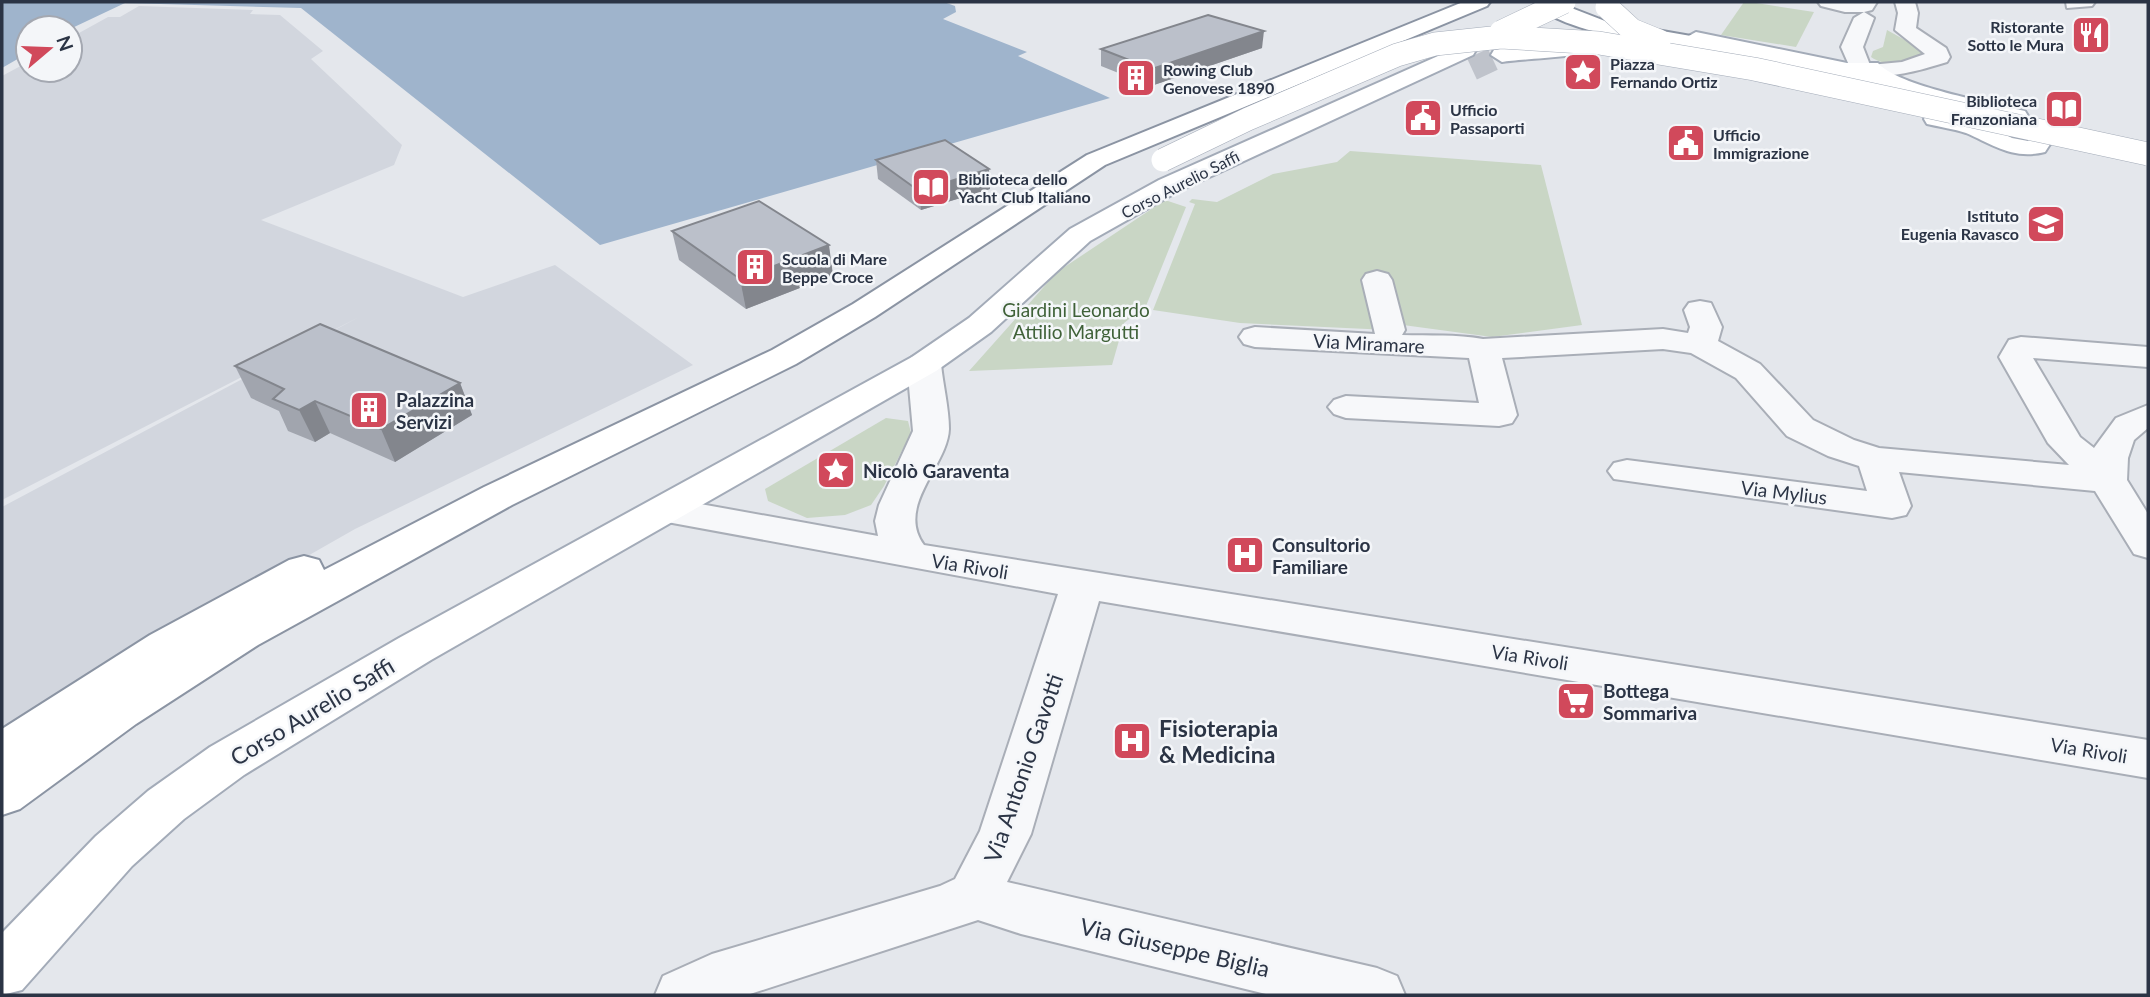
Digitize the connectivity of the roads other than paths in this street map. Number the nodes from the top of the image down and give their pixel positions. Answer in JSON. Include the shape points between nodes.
{"nodes":[{"id":1,"x":1440,"y":2,"type":"edge"},
{"id":2,"x":1480,"y":2,"type":"edge"},
{"id":3,"x":1492,"y":2,"type":"edge"},
{"id":4,"x":1544,"y":2,"type":"edge"},
{"id":5,"x":1905,"y":2,"type":"edge"},
{"id":6,"x":1606,"y":4,"type":"edge"},
{"id":7,"x":1854,"y":7,"type":"edge"},
{"id":8,"x":1571,"y":9,"type":"edge"},
{"id":9,"x":1502,"y":55,"type":"tunnel mouth"},
{"id":10,"x":1722,"y":71,"type":"dead end"},
{"id":11,"x":1871,"y":73,"type":"junction"},
{"id":12,"x":1810,"y":83,"type":"junction"},
{"id":13,"x":1999,"y":112,"type":"junction"},
{"id":14,"x":1943,"y":114,"type":"junction"},
{"id":15,"x":2039,"y":134,"type":"junction"},
{"id":16,"x":2148,"y":145,"type":"edge"},
{"id":17,"x":2148,"y":156,"type":"edge"},
{"id":18,"x":1165,"y":173,"type":"junction"},
{"id":19,"x":1043,"y":189,"type":"junction"},
{"id":20,"x":1377,"y":280,"type":"dead end"},
{"id":21,"x":1700,"y":310,"type":"dead end"},
{"id":22,"x":1579,"y":316,"type":"dead end"},
{"id":23,"x":1255,"y":337,"type":"dead end"},
{"id":24,"x":1607,"y":340,"type":"junction"},
{"id":25,"x":1700,"y":345,"type":"junction"},
{"id":26,"x":1483,"y":349,"type":"junction"},
{"id":27,"x":2148,"y":357,"type":"edge"},
{"id":28,"x":924,"y":364,"type":"junction"},
{"id":29,"x":1755,"y":379,"type":"junction"},
{"id":30,"x":1706,"y":380,"type":"dead end"},
{"id":31,"x":1346,"y":407,"type":"dead end"},
{"id":32,"x":2148,"y":416,"type":"edge"},
{"id":33,"x":1875,"y":459,"type":"junction"},
{"id":34,"x":1627,"y":471,"type":"dead end"},
{"id":35,"x":2108,"y":480,"type":"junction"},
{"id":36,"x":667,"y":510,"type":"junction"},
{"id":37,"x":2148,"y":545,"type":"edge"},
{"id":38,"x":911,"y":556,"type":"junction"},
{"id":39,"x":1081,"y":584,"type":"junction"},
{"id":40,"x":2,"y":753,"type":"edge"},
{"id":41,"x":2148,"y":759,"type":"edge"},
{"id":42,"x":2,"y":795,"type":"edge"},
{"id":43,"x":974,"y":895,"type":"junction"},
{"id":44,"x":2,"y":972,"type":"edge"},
{"id":45,"x":683,"y":995,"type":"edge"},
{"id":46,"x":1377,"y":995,"type":"edge"}],
"edges":[{"from":1,"to":40,"type":"main road","via":[[1066,155],[858,285],[733,356],[321,560],[166,646]]},
{"from":2,"to":19,"type":"main road","via":[[1140,140]]},
{"from":3,"to":12,"type":"main road","via":[[1510,12]]},
{"from":4,"to":14,"type":"main road","bridge":true,"via":[[1597,25],[1799,65]]},
{"from":5,"to":11,"type":"street","via":[[1905,30],[1934,42],[1939,57]]},
{"from":6,"to":12,"type":"main road","bridge":true,"via":[[1626,26],[1653,39]]},
{"from":7,"to":11,"type":"street","via":[[1852,47]]},
{"from":8,"to":11,"type":"main road","via":[[1615,25]]},
{"from":8,"to":18,"type":"main road","name":"Corso Aurelio Saffi","bridge":true,"via":[[1198,172]]},
{"from":9,"to":10,"type":"main road","via":[[1565,49]]},
{"from":11,"to":13,"type":"main road"},
{"from":12,"to":14,"type":"main road","bridge":true},
{"from":12,"to":15,"type":"main road"},
{"from":12,"to":18,"type":"main road","bridge":true,"via":[[1577,39],[1509,36],[1455,40],[1403,51],[1227,126]]},
{"from":12,"to":19,"type":"main road","bridge":true,"via":[[1617,47],[1563,41],[1477,42],[1412,53],[1221,134]]},
{"from":13,"to":15,"type":"main road"},
{"from":13,"to":16,"type":"main road"},
{"from":14,"to":15,"type":"main road","via":[[1998,142],[2025,149],[2036,146]]},
{"from":14,"to":17,"type":"main road","bridge":true},
{"from":15,"to":17,"type":"main road"},
{"from":18,"to":28,"type":"main road","name":"Corso Aurelio Saffi","via":[[1080,235],[980,325]]},
{"from":19,"to":42,"type":"main road","via":[[788,354],[313,593],[156,690]]},
{"from":20,"to":26,"type":"street","name":"Via Miramare","via":[[1399,331]]},
{"from":21,"to":25,"type":"street","via":[[1706,327]]},
{"from":22,"to":24,"type":"street","via":[[1599,317]]},
{"from":23,"to":26,"type":"street","name":"Via Miramare"},
{"from":24,"to":25,"type":"street","via":[[1663,339]]},
{"from":24,"to":26,"type":"street","name":"Via Miramare"},
{"from":25,"to":29,"type":"street"},
{"from":26,"to":31,"type":"street","via":[[1499,415]]},
{"from":27,"to":35,"type":"street","via":[[2035,347],[2021,347],[2016,357],[2066,443]]},
{"from":28,"to":36,"type":"main road","name":"Corso Aurelio Saffi"},
{"from":28,"to":38,"type":"street","via":[[931,432],[895,521],[898,538]]},
{"from":29,"to":30,"type":"street"},
{"from":29,"to":33,"type":"street","via":[[1800,428]]},
{"from":32,"to":35,"type":"street","via":[[2124,427],[2112,444]]},
{"from":33,"to":34,"type":"street","name":"Via Mylius","via":[[1892,506]]},
{"from":33,"to":35,"type":"street"},
{"from":35,"to":37,"type":"street"},
{"from":36,"to":38,"type":"street"},
{"from":36,"to":44,"type":"main road","name":"Corso Aurelio Saffi","via":[[404,656],[227,761],[166,805],[114,851]]},
{"from":38,"to":39,"type":"street","name":"Via Rivoli"},
{"from":39,"to":41,"type":"street","name":"Via Rivoli"},
{"from":39,"to":43,"type":"street","name":"Via Antonio Gavotti","via":[[1005,834]]},
{"from":43,"to":45,"type":"street","via":[[953,906],[712,980]]},
{"from":43,"to":46,"type":"street","name":"Via Giuseppe Biglia"}]}
